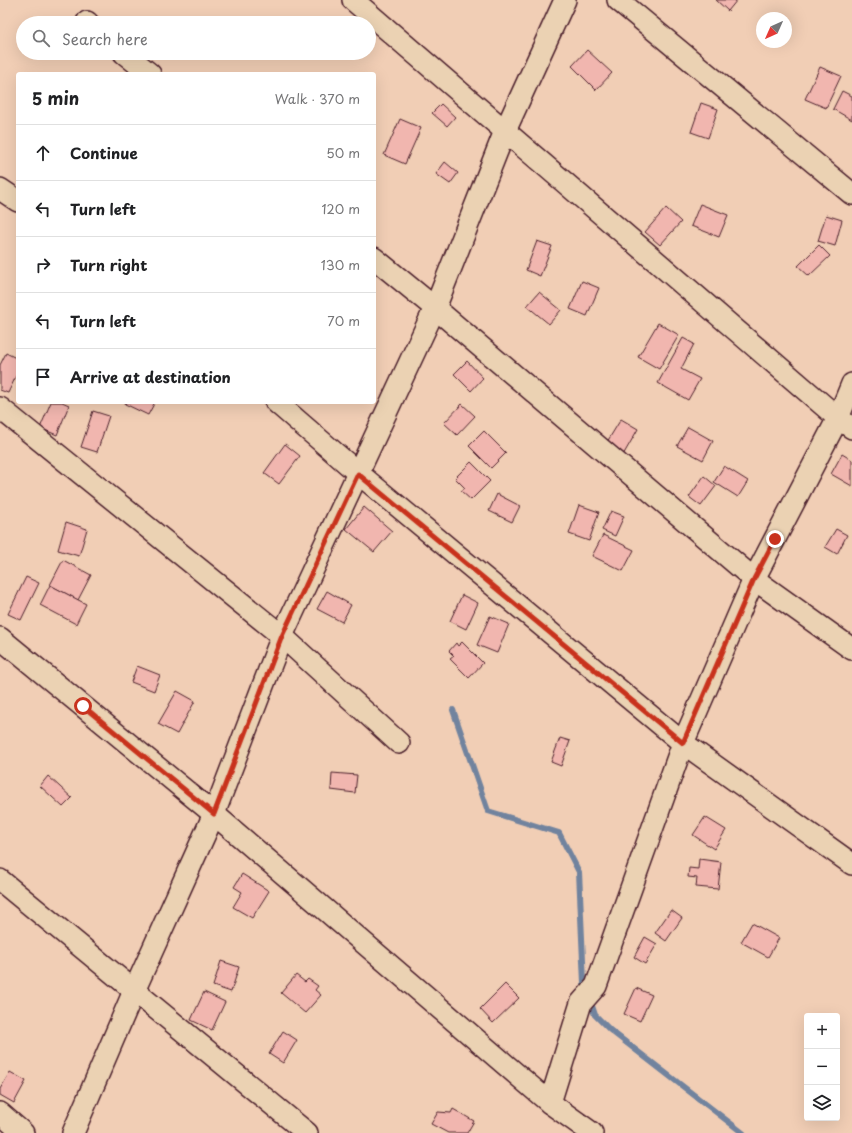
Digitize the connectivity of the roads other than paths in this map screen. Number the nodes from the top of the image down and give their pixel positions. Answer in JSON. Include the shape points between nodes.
{"nodes":[{"id":1,"x":353,"y":0,"type":"edge"},
{"id":2,"x":565,"y":0,"type":"edge"},
{"id":3,"x":618,"y":0,"type":"edge"},
{"id":4,"x":372,"y":16,"type":"edge"},
{"id":5,"x":376,"y":20,"type":"edge"},
{"id":6,"x":133,"y":60,"type":"edge"},
{"id":7,"x":148,"y":72,"type":"edge"},
{"id":8,"x":505,"y":131,"type":"junction"},
{"id":9,"x":0,"y":189,"type":"edge"},
{"id":10,"x":852,"y":194,"type":"edge"},
{"id":11,"x":16,"y":200,"type":"edge"},
{"id":12,"x":376,"y":260,"type":"edge"},
{"id":13,"x":435,"y":308,"type":"junction"},
{"id":14,"x":852,"y":384,"type":"edge"},
{"id":15,"x":278,"y":404,"type":"edge"},
{"id":16,"x":0,"y":408,"type":"edge"},
{"id":17,"x":845,"y":423,"type":"edge"},
{"id":18,"x":358,"y":474,"type":"junction"},
{"id":19,"x":754,"y":579,"type":"junction"},
{"id":20,"x":282,"y":636,"type":"junction"},
{"id":21,"x":0,"y":638,"type":"edge"},
{"id":22,"x":852,"y":649,"type":"edge"},
{"id":23,"x":399,"y":743,"type":"dead end"},
{"id":24,"x":683,"y":743,"type":"junction"},
{"id":25,"x":214,"y":814,"type":"junction"},
{"id":26,"x":852,"y":864,"type":"edge"},
{"id":27,"x":0,"y":880,"type":"edge"},
{"id":28,"x":134,"y":991,"type":"junction"},
{"id":29,"x":550,"y":1103,"type":"junction"},
{"id":30,"x":0,"y":1113,"type":"edge"},
{"id":31,"x":23,"y":1133,"type":"edge"},
{"id":32,"x":73,"y":1133,"type":"edge"},
{"id":33,"x":307,"y":1133,"type":"edge"},
{"id":34,"x":592,"y":1133,"type":"edge"}],
"edges":[{"from":1,"to":4,"type":"street"},
{"from":2,"to":8,"type":"street"},
{"from":3,"to":10,"type":"street"},
{"from":5,"to":8,"type":"street"},
{"from":6,"to":7,"type":"street"},
{"from":8,"to":13,"type":"street"},
{"from":8,"to":17,"type":"street"},
{"from":9,"to":11,"type":"street"},
{"from":12,"to":13,"type":"street"},
{"from":13,"to":18,"type":"street"},
{"from":13,"to":19,"type":"street"},
{"from":14,"to":17,"type":"street"},
{"from":15,"to":18,"type":"street"},
{"from":16,"to":20,"type":"street"},
{"from":17,"to":19,"type":"street"},
{"from":18,"to":20,"type":"street"},
{"from":18,"to":24,"type":"street"},
{"from":19,"to":22,"type":"street"},
{"from":19,"to":24,"type":"street"},
{"from":20,"to":23,"type":"street"},
{"from":20,"to":25,"type":"street"},
{"from":21,"to":25,"type":"street"},
{"from":24,"to":26,"type":"street"},
{"from":24,"to":29,"type":"street","via":[[596,986],[581,1003]]},
{"from":25,"to":28,"type":"street"},
{"from":25,"to":29,"type":"street"},
{"from":27,"to":28,"type":"street"},
{"from":28,"to":32,"type":"street"},
{"from":28,"to":33,"type":"street"},
{"from":29,"to":34,"type":"street"},
{"from":30,"to":31,"type":"street"}]}
